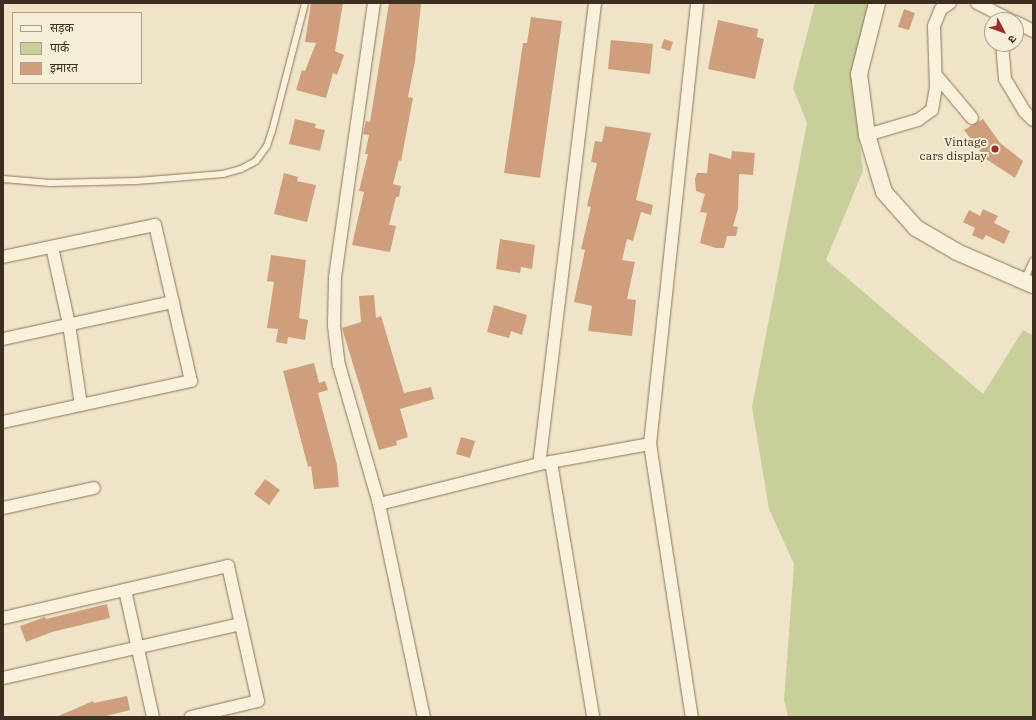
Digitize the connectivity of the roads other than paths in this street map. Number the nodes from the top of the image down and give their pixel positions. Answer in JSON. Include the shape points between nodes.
{"nodes":[{"id":1,"x":305,"y":3,"type":"edge"},
{"id":2,"x":374,"y":3,"type":"edge"},
{"id":3,"x":595,"y":3,"type":"edge"},
{"id":4,"x":697,"y":3,"type":"edge"},
{"id":5,"x":877,"y":3,"type":"edge"},
{"id":6,"x":950,"y":3,"type":"edge"},
{"id":7,"x":977,"y":3,"type":"edge"},
{"id":8,"x":996,"y":12,"type":"edge"},
{"id":9,"x":1024,"y":26,"type":"edge"},
{"id":10,"x":1033,"y":31,"type":"edge"},
{"id":11,"x":1003,"y":52,"type":"edge"},
{"id":12,"x":936,"y":74,"type":"junction"},
{"id":13,"x":972,"y":118,"type":"dead end"},
{"id":14,"x":1033,"y":120,"type":"edge"},
{"id":15,"x":867,"y":135,"type":"junction"},
{"id":16,"x":3,"y":179,"type":"edge"},
{"id":17,"x":52,"y":247,"type":"junction"},
{"id":18,"x":3,"y":257,"type":"edge"},
{"id":19,"x":1033,"y":261,"type":"edge"},
{"id":20,"x":1028,"y":283,"type":"edge"},
{"id":21,"x":173,"y":302,"type":"junction"},
{"id":22,"x":69,"y":324,"type":"junction"},
{"id":23,"x":3,"y":339,"type":"edge"},
{"id":24,"x":82,"y":405,"type":"junction"},
{"id":25,"x":3,"y":422,"type":"edge"},
{"id":26,"x":650,"y":444,"type":"junction"},
{"id":27,"x":545,"y":463,"type":"junction"},
{"id":28,"x":94,"y":488,"type":"dead end"},
{"id":29,"x":379,"y":504,"type":"junction"},
{"id":30,"x":3,"y":508,"type":"edge"},
{"id":31,"x":125,"y":590,"type":"junction"},
{"id":32,"x":3,"y":618,"type":"edge"},
{"id":33,"x":241,"y":624,"type":"junction"},
{"id":34,"x":138,"y":649,"type":"junction"},
{"id":35,"x":3,"y":678,"type":"edge"},
{"id":36,"x":154,"y":717,"type":"edge"},
{"id":37,"x":191,"y":717,"type":"edge"},
{"id":38,"x":424,"y":717,"type":"edge"},
{"id":39,"x":593,"y":717,"type":"edge"},
{"id":40,"x":692,"y":717,"type":"edge"}],
"edges":[{"from":1,"to":16,"type":"lane","via":[[272,131],[267,146],[256,161],[223,174],[137,181],[50,183]]},
{"from":2,"to":29,"type":"street","via":[[334,277],[334,326],[339,365]]},
{"from":3,"to":27,"type":"street"},
{"from":4,"to":26,"type":"street"},
{"from":5,"to":15,"type":"street","via":[[859,74]]},
{"from":6,"to":12,"type":"street","via":[[941,9],[934,26]]},
{"from":7,"to":8,"type":"street"},
{"from":9,"to":10,"type":"street"},
{"from":11,"to":14,"type":"street","via":[[1005,79],[1025,112]]},
{"from":12,"to":13,"type":"street"},
{"from":12,"to":15,"type":"street","via":[[932,110],[918,120]]},
{"from":15,"to":20,"type":"street","via":[[884,192],[916,228],[957,252]]},
{"from":17,"to":18,"type":"street"},
{"from":17,"to":21,"type":"street","via":[[155,225]]},
{"from":17,"to":22,"type":"street"},
{"from":19,"to":20,"type":"lane"},
{"from":21,"to":22,"type":"street"},
{"from":21,"to":24,"type":"street","via":[[191,381]]},
{"from":22,"to":23,"type":"street"},
{"from":22,"to":24,"type":"street"},
{"from":24,"to":25,"type":"street"},
{"from":26,"to":27,"type":"street"},
{"from":26,"to":40,"type":"street"},
{"from":27,"to":29,"type":"street"},
{"from":27,"to":39,"type":"street"},
{"from":28,"to":30,"type":"street"},
{"from":29,"to":38,"type":"street"},
{"from":31,"to":32,"type":"street"},
{"from":31,"to":33,"type":"street","via":[[228,566]]},
{"from":31,"to":34,"type":"street"},
{"from":33,"to":34,"type":"street"},
{"from":33,"to":37,"type":"street","via":[[258,701]]},
{"from":34,"to":35,"type":"street"},
{"from":34,"to":36,"type":"street"}]}
